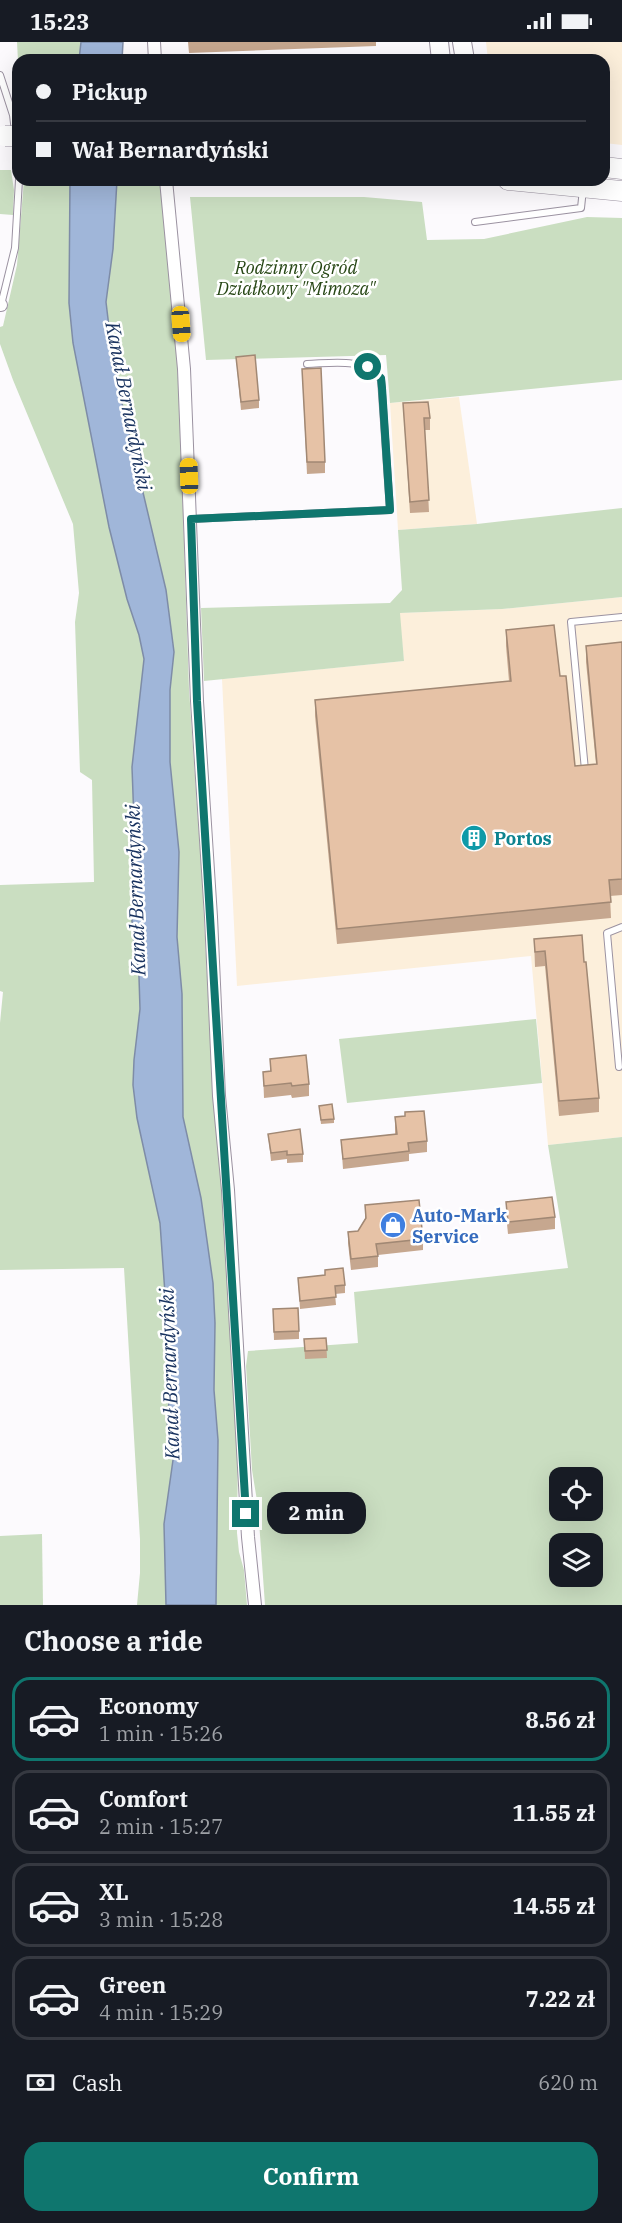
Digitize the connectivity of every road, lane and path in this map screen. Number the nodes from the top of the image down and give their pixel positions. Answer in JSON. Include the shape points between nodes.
{"nodes":[{"id":1,"x":0,"y":75,"type":"edge"},
{"id":2,"x":12,"y":112,"type":"edge"},
{"id":3,"x":20,"y":186,"type":"edge"},
{"id":4,"x":167,"y":186,"type":"edge"},
{"id":5,"x":558,"y":186,"type":"edge"},
{"id":6,"x":583,"y":189,"type":"junction"},
{"id":7,"x":622,"y":191,"type":"edge"},
{"id":8,"x":475,"y":222,"type":"dead end"},
{"id":9,"x":0,"y":305,"type":"edge"},
{"id":10,"x":307,"y":364,"type":"dead end"},
{"id":11,"x":191,"y":519,"type":"junction"},
{"id":12,"x":622,"y":617,"type":"edge"},
{"id":13,"x":585,"y":770,"type":"edge"},
{"id":14,"x":622,"y":927,"type":"edge"},
{"id":15,"x":619,"y":1067,"type":"dead end"},
{"id":16,"x":255,"y":1605,"type":"edge"}],
"edges":[{"from":1,"to":2,"type":"lane"},
{"from":3,"to":9,"type":"lane","via":[[15,248]]},
{"from":4,"to":11,"type":"street","via":[[181,324]]},
{"from":5,"to":6,"type":"main road"},
{"from":6,"to":7,"type":"main road"},
{"from":6,"to":8,"type":"lane","via":[[582,207]]},
{"from":10,"to":11,"type":"lane","via":[[360,364],[381,378],[390,510]]},
{"from":11,"to":16,"type":"street","via":[[220,1106]]},
{"from":12,"to":13,"type":"lane","via":[[571,622]]},
{"from":14,"to":15,"type":"lane","via":[[607,933]]}]}
